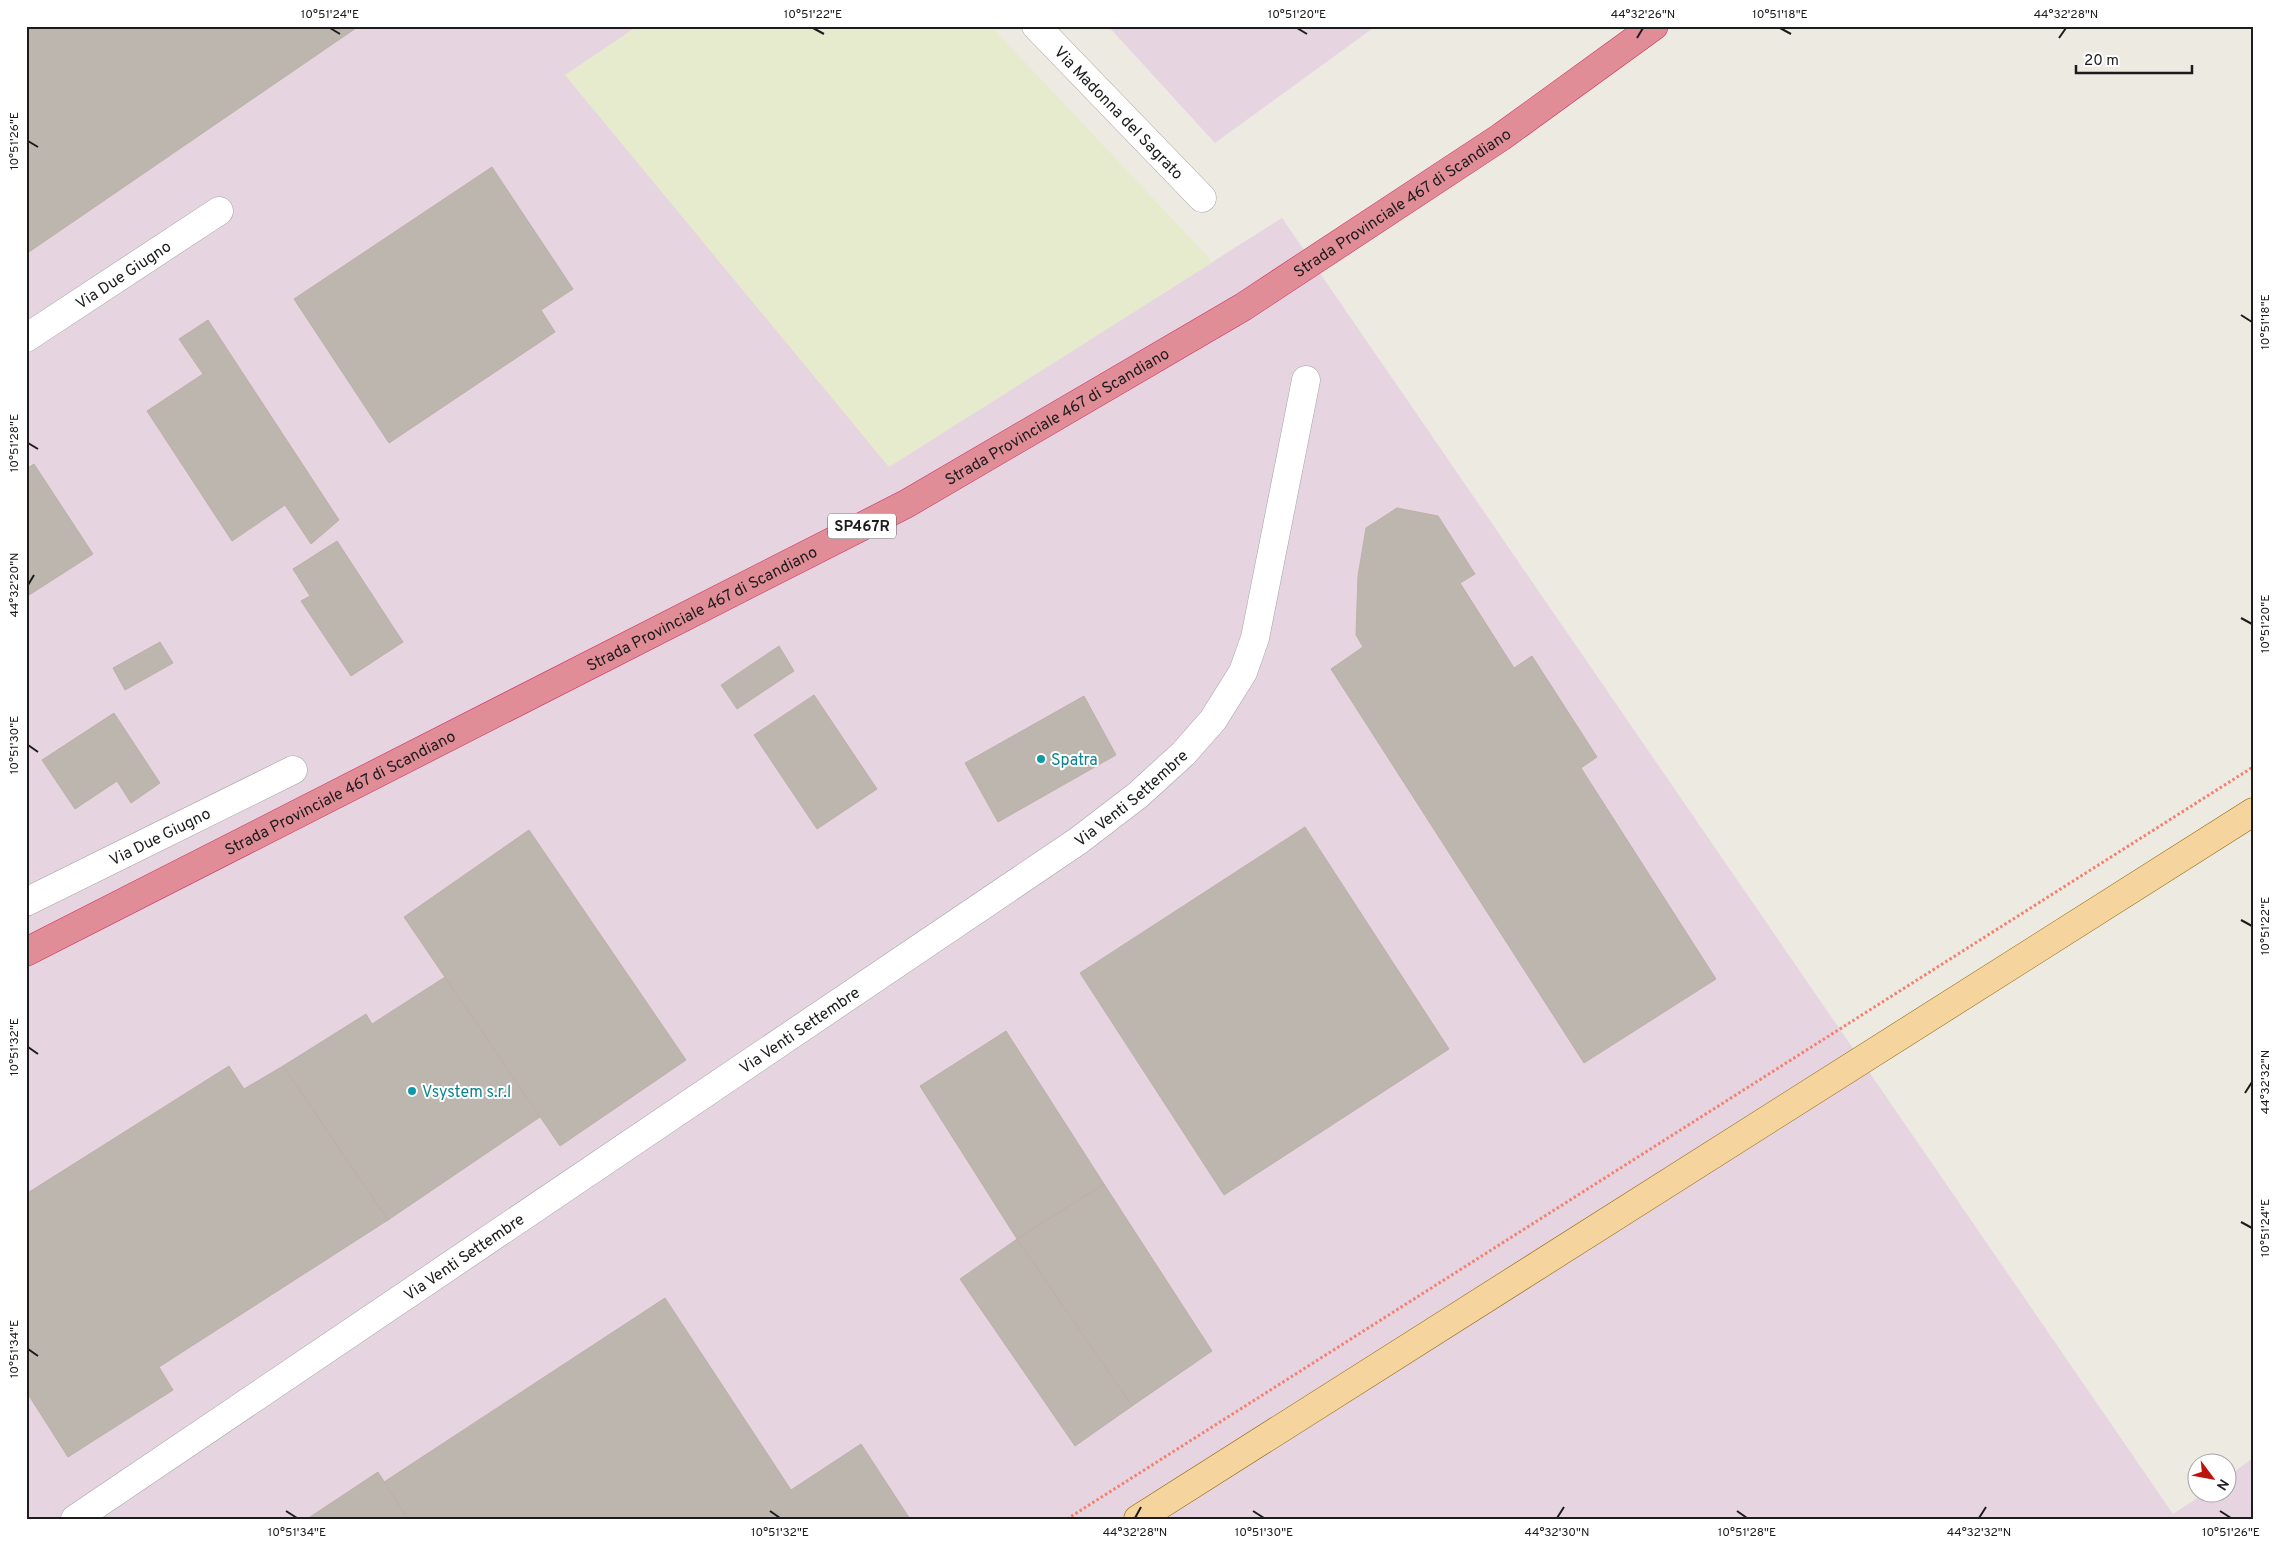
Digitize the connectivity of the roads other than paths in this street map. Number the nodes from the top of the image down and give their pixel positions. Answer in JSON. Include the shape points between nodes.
{"nodes":[{"id":1,"x":1036,"y":26,"type":"edge"},
{"id":2,"x":1654,"y":26,"type":"edge"},
{"id":3,"x":1202,"y":198,"type":"dead end"},
{"id":4,"x":219,"y":211,"type":"dead end"},
{"id":5,"x":26,"y":338,"type":"edge"},
{"id":6,"x":1306,"y":380,"type":"dead end"},
{"id":7,"x":293,"y":770,"type":"dead end"},
{"id":8,"x":2253,"y":812,"type":"edge"},
{"id":9,"x":26,"y":902,"type":"edge"},
{"id":10,"x":26,"y":952,"type":"edge"},
{"id":11,"x":75,"y":1519,"type":"edge"},
{"id":12,"x":1138,"y":1519,"type":"edge"}],
"edges":[{"from":1,"to":3,"type":"street","name":"Via Madonna del Sagrato"},
{"from":2,"to":10,"type":"highway","name":"Strada Provinciale 467 di Scandiano","number":"SP467R","via":[[1501,137],[1243,307],[906,504]]},
{"from":4,"to":5,"type":"street","name":"Via Due Giugno"},
{"from":6,"to":11,"type":"street","name":"Via Venti Settembre","via":[[1255,638],[1243,672],[1213,720],[1183,754],[1078,841]]},
{"from":7,"to":9,"type":"street","name":"Via Due Giugno"},
{"from":8,"to":12,"type":"main road"}]}
